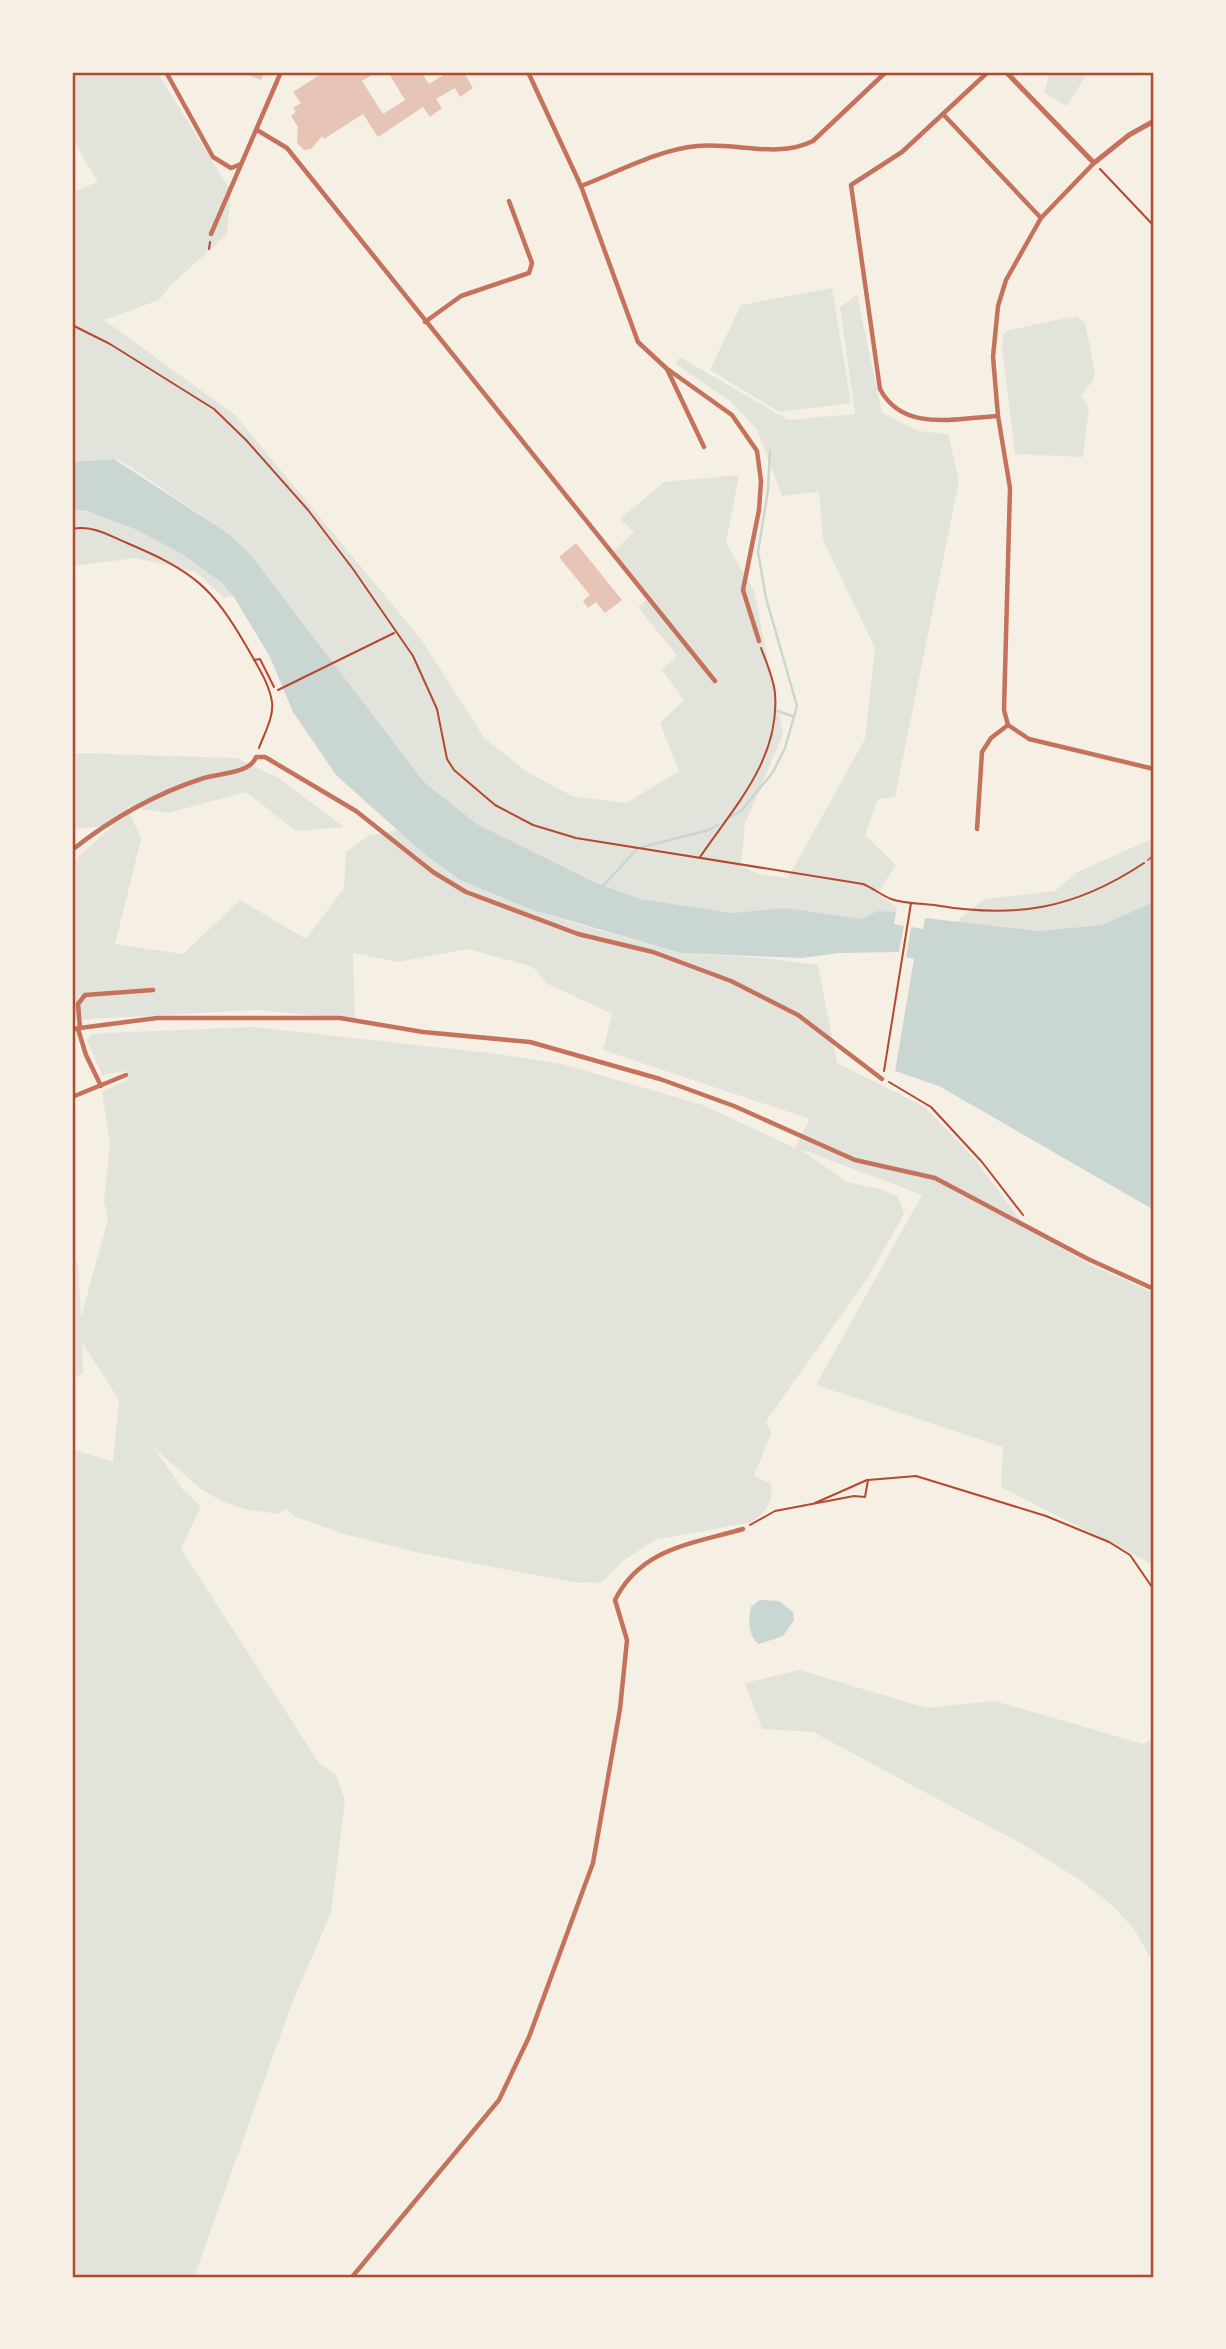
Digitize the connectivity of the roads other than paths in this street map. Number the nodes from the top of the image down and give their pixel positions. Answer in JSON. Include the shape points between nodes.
{"nodes":[{"id":1,"x":166,"y":72,"type":"edge"},
{"id":2,"x":281,"y":72,"type":"edge"},
{"id":3,"x":528,"y":72,"type":"edge"},
{"id":4,"x":886,"y":72,"type":"edge"},
{"id":5,"x":988,"y":72,"type":"edge"},
{"id":6,"x":1006,"y":72,"type":"edge"},
{"id":7,"x":943,"y":114,"type":"junction"},
{"id":8,"x":1154,"y":121,"type":"edge"},
{"id":9,"x":257,"y":130,"type":"junction"},
{"id":10,"x":1094,"y":163,"type":"junction"},
{"id":11,"x":242,"y":164,"type":"junction"},
{"id":12,"x":581,"y":186,"type":"junction"},
{"id":13,"x":509,"y":201,"type":"dead end"},
{"id":14,"x":1041,"y":218,"type":"junction"},
{"id":15,"x":211,"y":234,"type":"dead end"},
{"id":16,"x":425,"y":322,"type":"junction"},
{"id":17,"x":666,"y":368,"type":"junction"},
{"id":18,"x":998,"y":416,"type":"junction"},
{"id":19,"x":704,"y":447,"type":"dead end"},
{"id":20,"x":759,"y":641,"type":"road end"},
{"id":21,"x":715,"y":681,"type":"dead end"},
{"id":22,"x":1008,"y":726,"type":"junction"},
{"id":23,"x":1154,"y":769,"type":"edge"},
{"id":24,"x":977,"y":829,"type":"dead end"},
{"id":25,"x":72,"y":850,"type":"edge"},
{"id":26,"x":1154,"y":855,"type":"edge"},
{"id":27,"x":1148,"y":860,"type":"road end"},
{"id":28,"x":153,"y":990,"type":"dead end"},
{"id":29,"x":77,"y":1029,"type":"edge"},
{"id":30,"x":126,"y":1075,"type":"dead end"},
{"id":31,"x":882,"y":1079,"type":"road end"},
{"id":32,"x":101,"y":1086,"type":"junction"},
{"id":33,"x":72,"y":1097,"type":"edge"},
{"id":34,"x":1154,"y":1289,"type":"edge"},
{"id":35,"x":743,"y":1530,"type":"road end"},
{"id":36,"x":352,"y":2277,"type":"edge"}],
"edges":[{"from":1,"to":11,"type":"street","via":[[213,157],[231,168]]},
{"from":2,"to":9,"type":"street"},
{"from":3,"to":12,"type":"street"},
{"from":4,"to":12,"type":"street","via":[[800,148],[786,151],[724,145],[678,149]]},
{"from":5,"to":7,"type":"street"},
{"from":6,"to":10,"type":"street"},
{"from":7,"to":14,"type":"street"},
{"from":7,"to":18,"type":"street","via":[[902,152],[851,185],[880,389],[899,412],[925,421]]},
{"from":8,"to":10,"type":"street"},
{"from":9,"to":11,"type":"street"},
{"from":9,"to":16,"type":"street","via":[[287,148]]},
{"from":10,"to":14,"type":"street"},
{"from":11,"to":15,"type":"street"},
{"from":12,"to":17,"type":"street","via":[[630,328],[650,356]]},
{"from":13,"to":16,"type":"street","via":[[532,263],[529,274],[461,296]]},
{"from":14,"to":18,"type":"street","via":[[1006,280],[998,306],[993,357]]},
{"from":16,"to":21,"type":"street"},
{"from":17,"to":19,"type":"street"},
{"from":17,"to":20,"type":"street","via":[[732,415],[757,451],[759,510],[743,590]]},
{"from":18,"to":22,"type":"street","via":[[1010,488],[1004,710]]},
{"from":22,"to":23,"type":"street","via":[[1029,739]]},
{"from":22,"to":24,"type":"street","via":[[991,738],[982,752]]},
{"from":25,"to":31,"type":"street","via":[[99,829],[175,790],[244,769],[256,757],[272,760],[356,811],[466,892],[578,934],[653,952],[731,981],[797,1014]]},
{"from":26,"to":27,"type":"lane"},
{"from":28,"to":29,"type":"street","via":[[85,995],[78,1004]]},
{"from":29,"to":32,"type":"street"},
{"from":29,"to":34,"type":"street","via":[[157,1018],[340,1018],[530,1042],[722,1101],[855,1160],[935,1178]]},
{"from":30,"to":32,"type":"street"},
{"from":32,"to":33,"type":"street"},
{"from":35,"to":36,"type":"street","via":[[657,1554],[626,1578],[615,1600],[627,1640],[620,1709],[593,1863],[529,2037],[499,2100]]}]}
